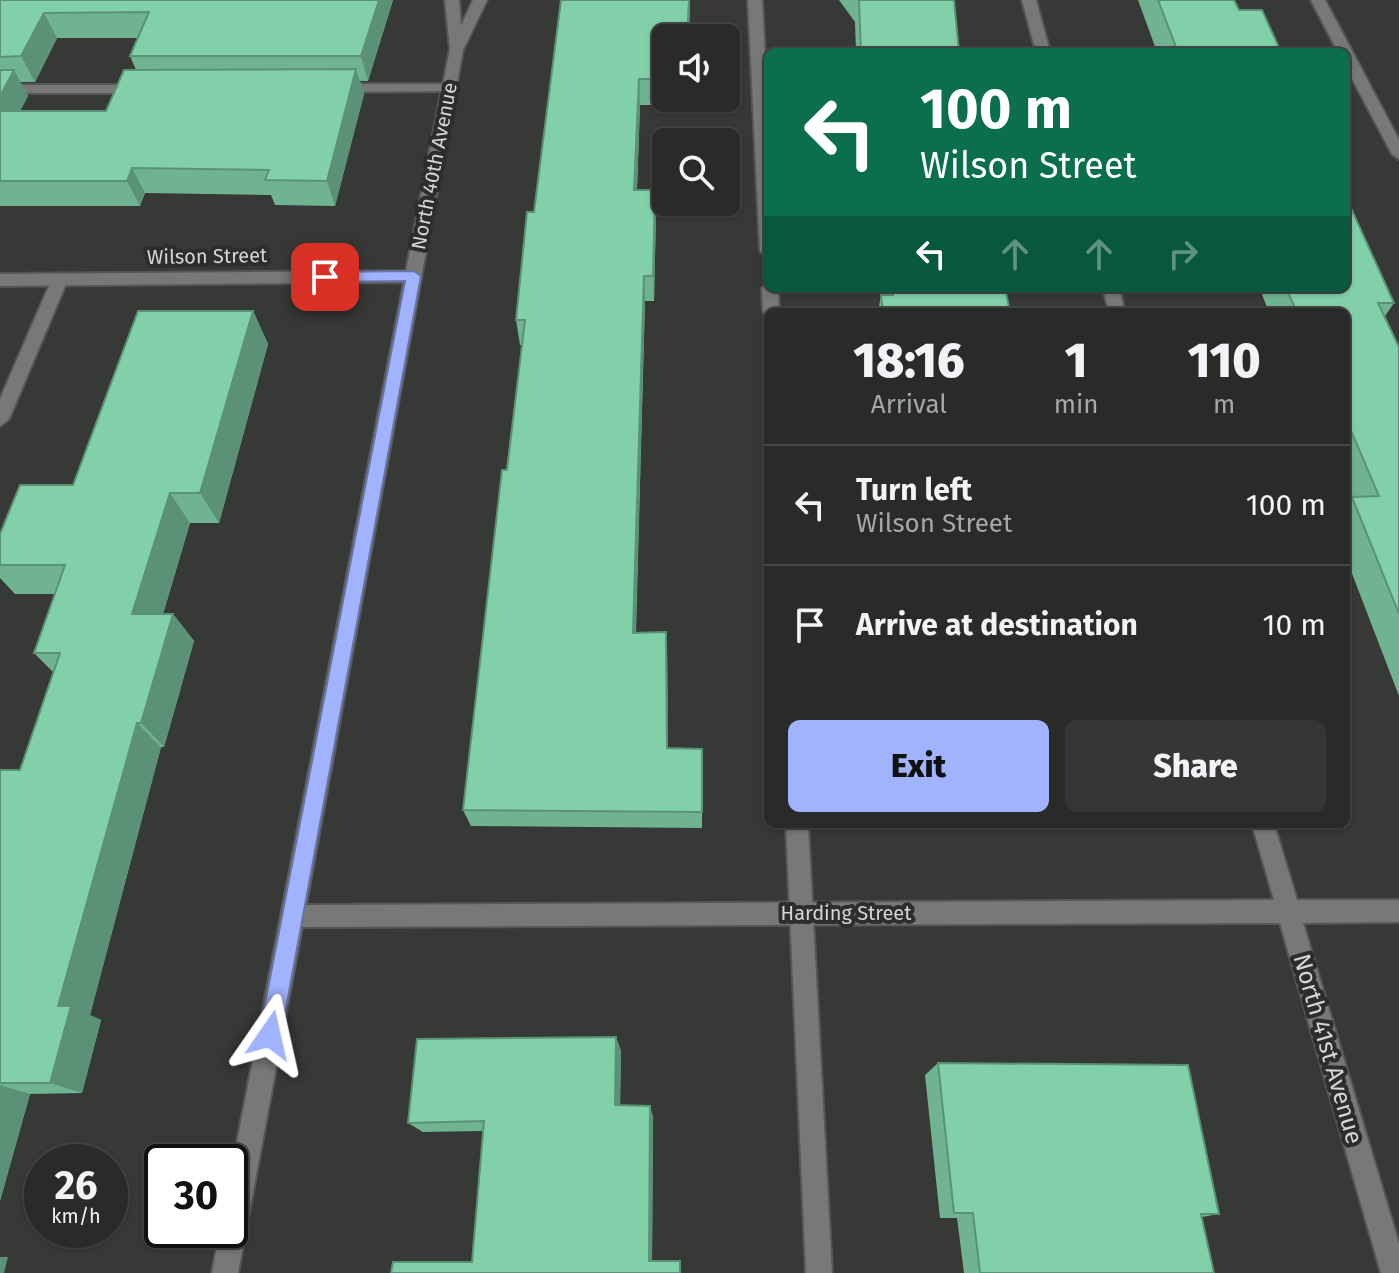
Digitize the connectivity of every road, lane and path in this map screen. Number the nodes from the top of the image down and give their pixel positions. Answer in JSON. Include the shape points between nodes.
{"nodes":[{"id":1,"x":452,"y":0,"type":"edge"},
{"id":2,"x":480,"y":0,"type":"edge"},
{"id":3,"x":755,"y":0,"type":"edge"},
{"id":4,"x":1029,"y":0,"type":"edge"},
{"id":5,"x":1318,"y":0,"type":"edge"},
{"id":6,"x":1042,"y":48,"type":"edge"},
{"id":7,"x":1343,"y":48,"type":"edge"},
{"id":8,"x":456,"y":50,"type":"junction"},
{"id":9,"x":1350,"y":61,"type":"edge"},
{"id":10,"x":325,"y":88,"type":"edge"},
{"id":11,"x":449,"y":88,"type":"junction"},
{"id":12,"x":0,"y":89,"type":"edge"},
{"id":13,"x":155,"y":89,"type":"edge"},
{"id":14,"x":1399,"y":154,"type":"edge"},
{"id":15,"x":764,"y":174,"type":"edge"},
{"id":16,"x":414,"y":276,"type":"junction"},
{"id":17,"x":60,"y":279,"type":"junction"},
{"id":18,"x":0,"y":280,"type":"edge"},
{"id":19,"x":0,"y":419,"type":"edge"},
{"id":20,"x":797,"y":828,"type":"edge"},
{"id":21,"x":1264,"y":828,"type":"edge"},
{"id":22,"x":1288,"y":910,"type":"junction"},
{"id":23,"x":1399,"y":911,"type":"edge"},
{"id":24,"x":801,"y":913,"type":"junction"},
{"id":25,"x":292,"y":916,"type":"junction"},
{"id":26,"x":225,"y":1273,"type":"edge"},
{"id":27,"x":819,"y":1273,"type":"edge"},
{"id":28,"x":1394,"y":1273,"type":"edge"}],
"edges":[{"from":1,"to":8,"type":"street","name":"North 40th Avenue"},
{"from":2,"to":8,"type":"street","name":"North 40th Avenue"},
{"from":3,"to":15,"type":"street"},
{"from":4,"to":6,"type":"street"},
{"from":5,"to":7,"type":"street"},
{"from":8,"to":11,"type":"street","name":"North 40th Avenue"},
{"from":9,"to":14,"type":"street"},
{"from":10,"to":11,"type":"street"},
{"from":11,"to":16,"type":"street","name":"North 40th Avenue"},
{"from":12,"to":13,"type":"street"},
{"from":16,"to":17,"type":"street","name":"Wilson Street"},
{"from":16,"to":25,"type":"street","name":"North 40th Avenue"},
{"from":17,"to":18,"type":"street","name":"Wilson Street"},
{"from":17,"to":19,"type":"street"},
{"from":20,"to":24,"type":"street"},
{"from":21,"to":22,"type":"street","name":"North 41st Avenue"},
{"from":22,"to":23,"type":"street","name":"Harding Street"},
{"from":22,"to":24,"type":"street","name":"Harding Street"},
{"from":22,"to":28,"type":"street","name":"North 41st Avenue"},
{"from":24,"to":25,"type":"street","name":"Harding Street"},
{"from":24,"to":27,"type":"street"},
{"from":25,"to":26,"type":"street","name":"North 40th Avenue"}]}
